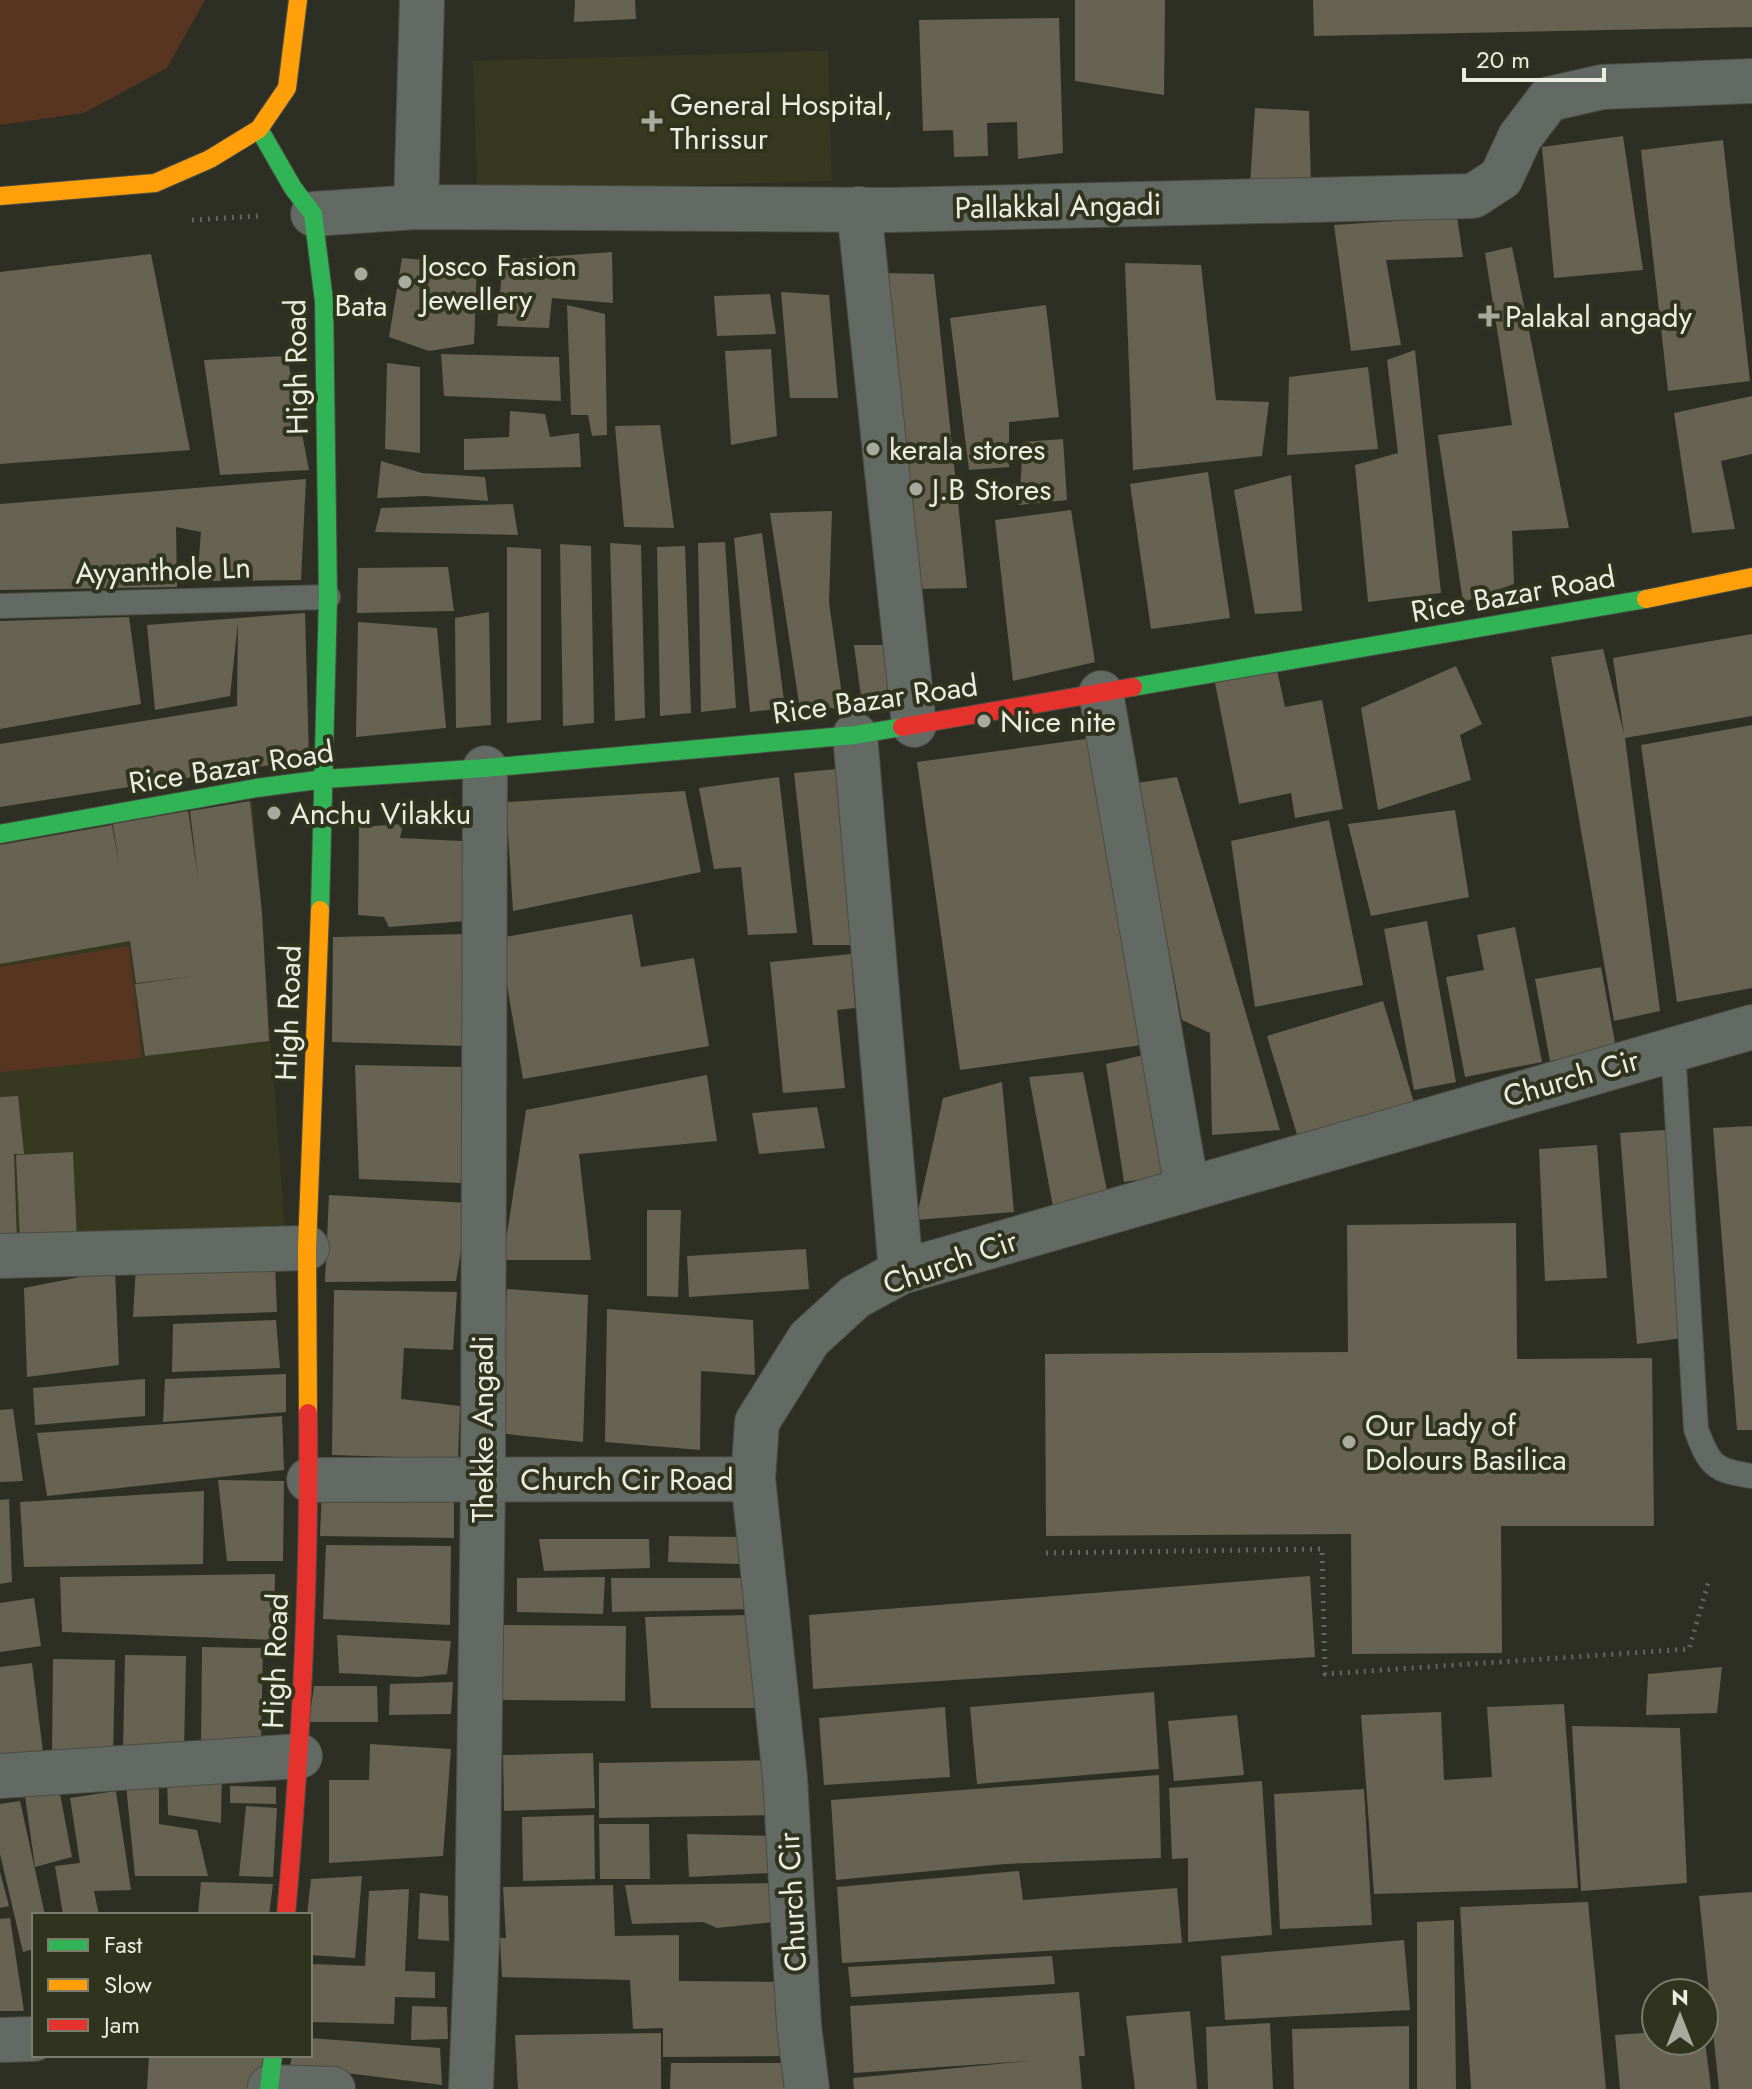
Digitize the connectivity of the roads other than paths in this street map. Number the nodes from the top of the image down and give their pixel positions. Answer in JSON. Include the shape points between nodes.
{"nodes":[{"id":1,"x":298,"y":0,"type":"edge"},
{"id":2,"x":422,"y":0,"type":"edge"},
{"id":3,"x":1752,"y":81,"type":"edge"},
{"id":4,"x":259,"y":129,"type":"junction"},
{"id":5,"x":0,"y":196,"type":"edge"},
{"id":6,"x":416,"y":207,"type":"junction"},
{"id":7,"x":859,"y":209,"type":"junction"},
{"id":8,"x":313,"y":214,"type":"junction"},
{"id":9,"x":1752,"y":577,"type":"edge"},
{"id":10,"x":328,"y":597,"type":"junction"},
{"id":11,"x":0,"y":606,"type":"edge"},
{"id":12,"x":1101,"y":693,"type":"junction"},
{"id":13,"x":914,"y":725,"type":"junction"},
{"id":14,"x":855,"y":735,"type":"junction"},
{"id":15,"x":485,"y":768,"type":"junction"},
{"id":16,"x":325,"y":779,"type":"junction"},
{"id":17,"x":0,"y":834,"type":"edge"},
{"id":18,"x":1752,"y":1027,"type":"edge"},
{"id":19,"x":1673,"y":1049,"type":"junction"},
{"id":20,"x":1187,"y":1189,"type":"junction"},
{"id":21,"x":307,"y":1248,"type":"junction"},
{"id":22,"x":0,"y":1256,"type":"edge"},
{"id":23,"x":901,"y":1272,"type":"junction"},
{"id":24,"x":1752,"y":1476,"type":"edge"},
{"id":25,"x":753,"y":1479,"type":"junction"},
{"id":26,"x":309,"y":1480,"type":"junction"},
{"id":27,"x":483,"y":1480,"type":"junction"},
{"id":28,"x":300,"y":1756,"type":"junction"},
{"id":29,"x":0,"y":1776,"type":"edge"},
{"id":30,"x":286,"y":1913,"type":"edge"},
{"id":31,"x":32,"y":2039,"type":"edge"},
{"id":32,"x":0,"y":2040,"type":"edge"},
{"id":33,"x":271,"y":2077,"type":"edge"},
{"id":34,"x":333,"y":2089,"type":"edge"},
{"id":35,"x":471,"y":2089,"type":"edge"},
{"id":36,"x":807,"y":2089,"type":"edge"}],
"edges":[{"from":1,"to":4,"type":"main road","via":[[287,88]]},
{"from":2,"to":6,"type":"street"},
{"from":3,"to":7,"type":"street","name":"Pallakkal Angadi","via":[[1602,87],[1549,99],[1520,137],[1501,178],[1473,196]]},
{"from":4,"to":5,"type":"main road","via":[[210,159],[155,183]]},
{"from":4,"to":8,"type":"main road","name":"High Road"},
{"from":6,"to":7,"type":"street","name":"Pallakkal Angadi"},
{"from":6,"to":8,"type":"street","name":"Pallakkal Angadi"},
{"from":7,"to":13,"type":"street"},
{"from":8,"to":10,"type":"main road","name":"High Road","via":[[324,301]]},
{"from":9,"to":12,"type":"main road","name":"Rice Bazar Road"},
{"from":10,"to":11,"type":"lane","name":"Ayyanthole Ln"},
{"from":10,"to":16,"type":"main road","name":"High Road"},
{"from":12,"to":13,"type":"main road","name":"Rice Bazar Road"},
{"from":12,"to":20,"type":"street"},
{"from":13,"to":14,"type":"main road","name":"Rice Bazar Road"},
{"from":14,"to":15,"type":"main road","name":"Rice Bazar Road"},
{"from":14,"to":23,"type":"street"},
{"from":15,"to":16,"type":"main road","name":"Rice Bazar Road"},
{"from":15,"to":27,"type":"street","name":"Thekke Angadi"},
{"from":16,"to":17,"type":"main road","name":"Rice Bazar Road"},
{"from":16,"to":21,"type":"main road","name":"High Road"},
{"from":18,"to":19,"type":"street","name":"Church Cir"},
{"from":19,"to":20,"type":"street","name":"Church Cir"},
{"from":19,"to":24,"type":"lane","via":[[1696,1429],[1706,1456],[1726,1472]]},
{"from":20,"to":23,"type":"street","name":"Church Cir"},
{"from":21,"to":22,"type":"street"},
{"from":21,"to":26,"type":"main road","name":"High Road"},
{"from":23,"to":25,"type":"street","name":"Church Cir","via":[[855,1297],[809,1339],[757,1422]]},
{"from":25,"to":27,"type":"street","name":"Church Cir Road"},
{"from":25,"to":36,"type":"street","name":"Church Cir","via":[[785,1778]]},
{"from":26,"to":27,"type":"street","name":"Church Cir Road"},
{"from":26,"to":28,"type":"main road","name":"High Road"},
{"from":27,"to":35,"type":"street","name":"Thekke Angadi"},
{"from":28,"to":29,"type":"street"},
{"from":28,"to":30,"type":"main road","name":"High Road"},
{"from":31,"to":32,"type":"street"},
{"from":33,"to":34,"type":"street"}]}
